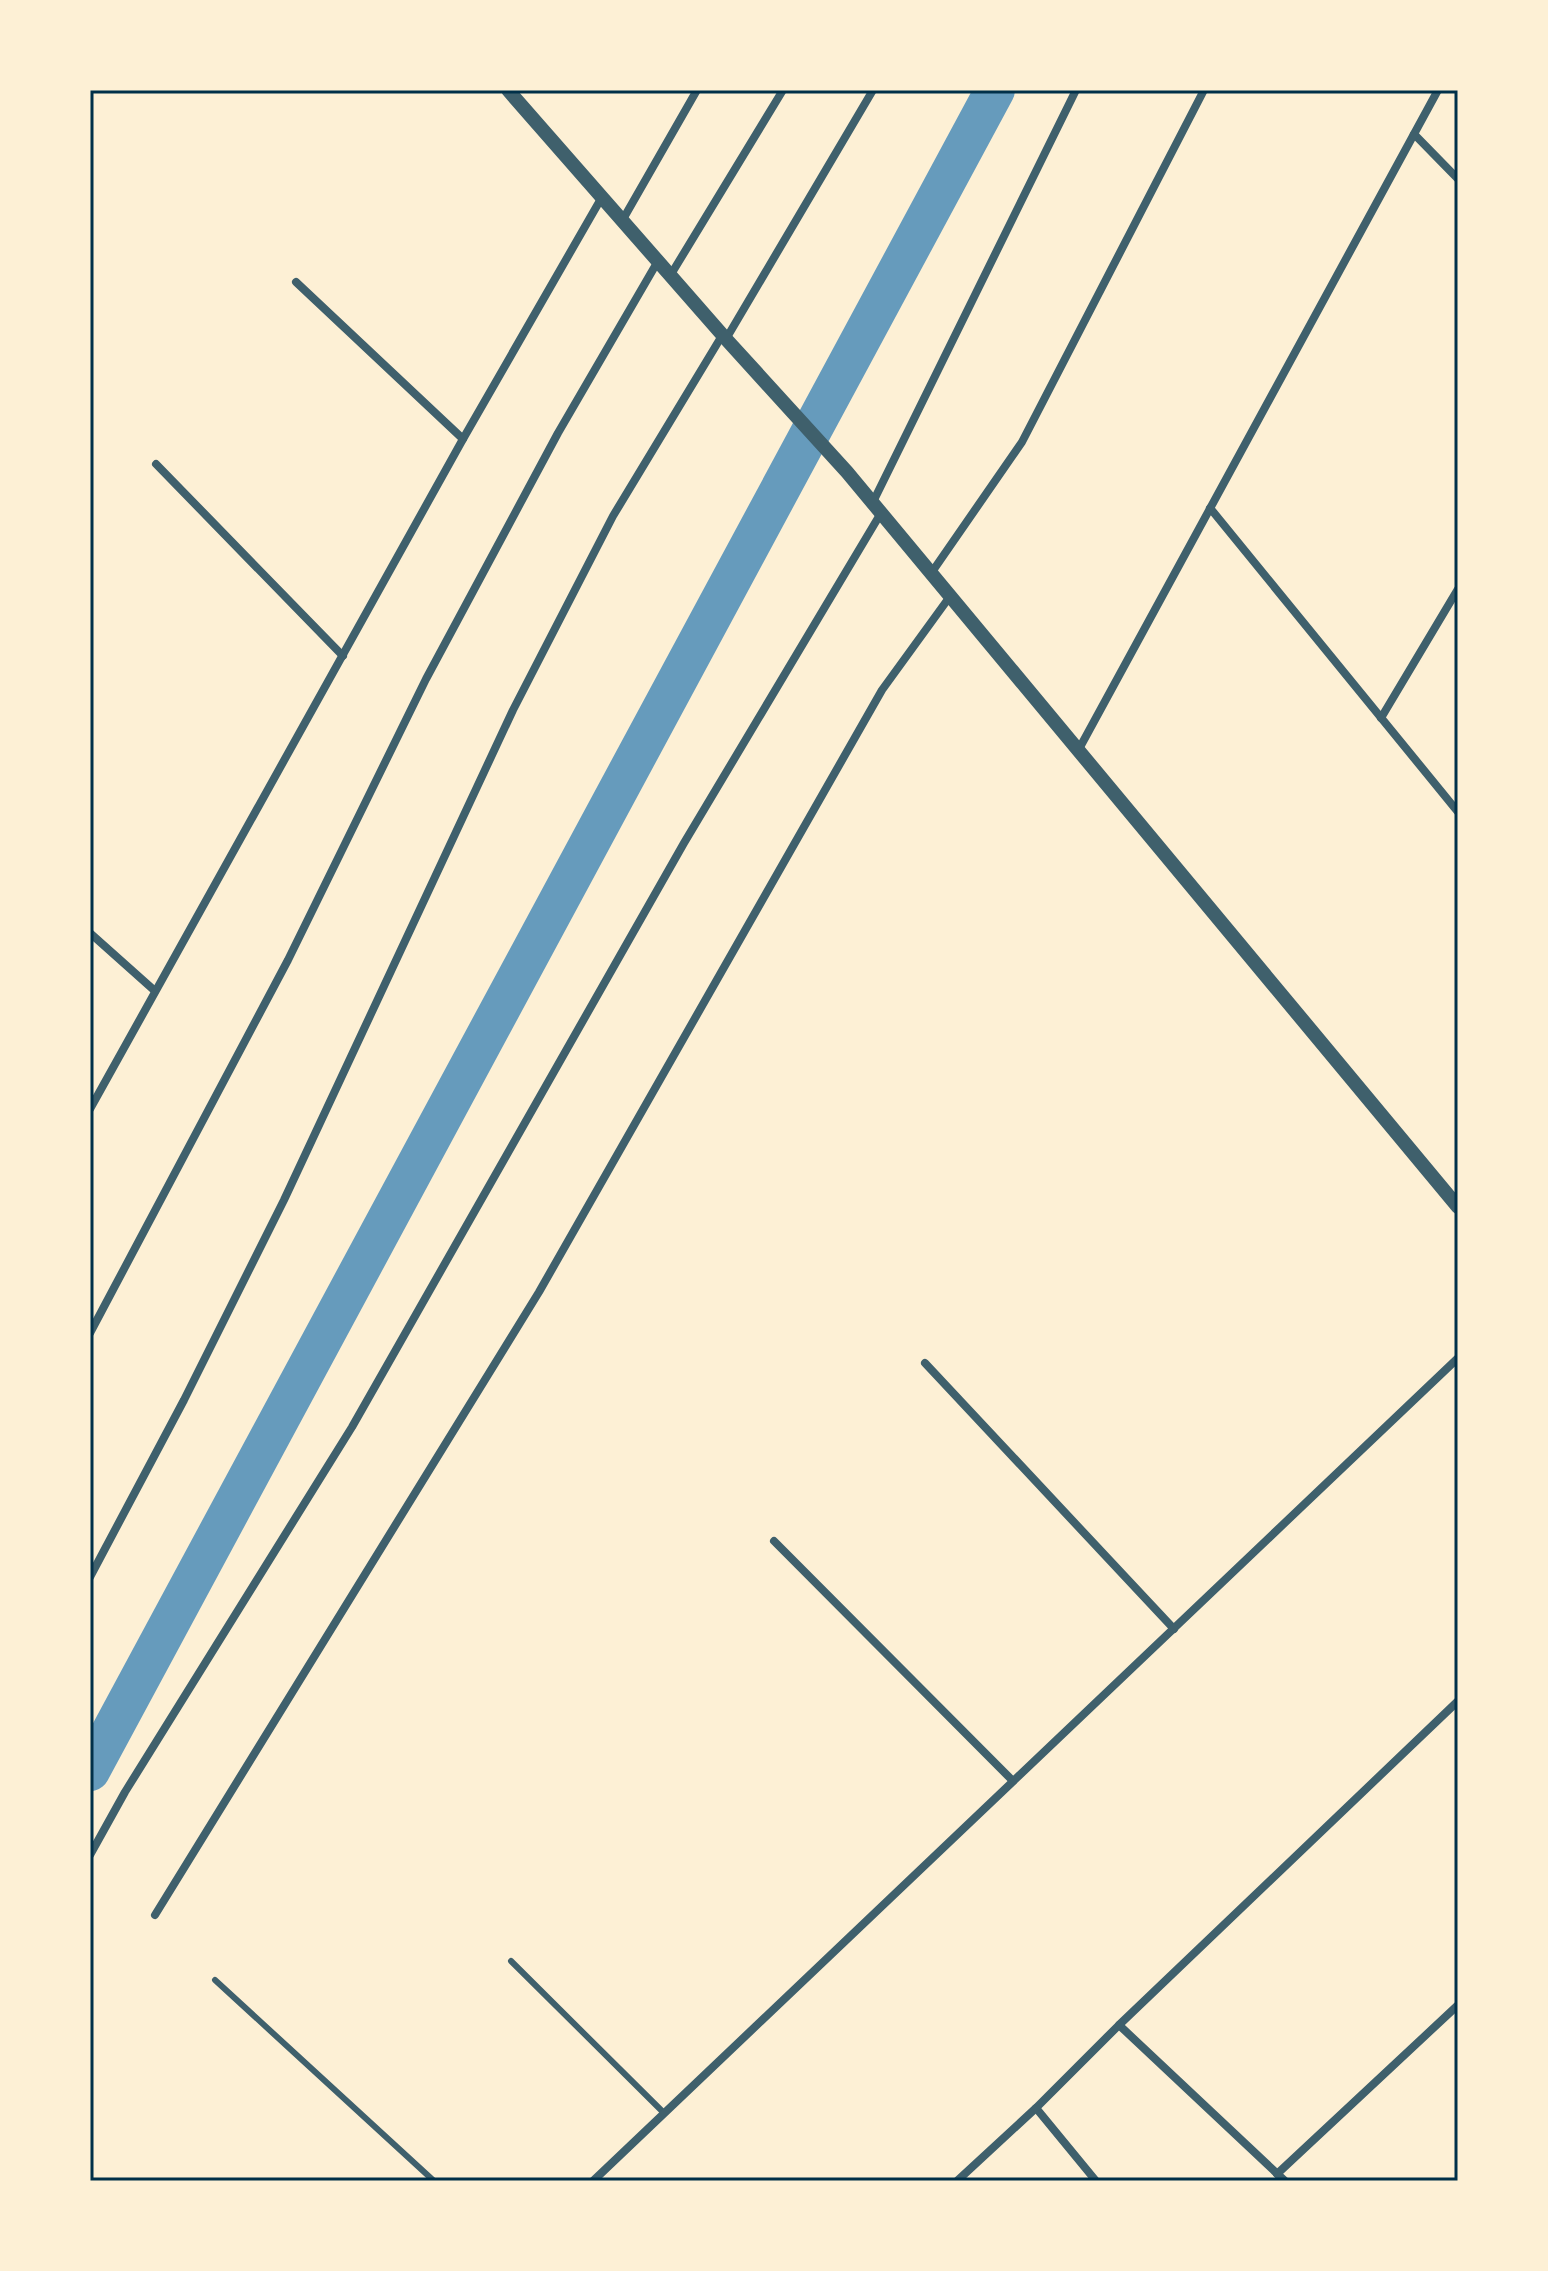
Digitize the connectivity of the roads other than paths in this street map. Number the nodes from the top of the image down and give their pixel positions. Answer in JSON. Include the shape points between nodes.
{"nodes":[{"id":1,"x":508,"y":90,"type":"edge"},
{"id":2,"x":697,"y":90,"type":"edge"},
{"id":3,"x":783,"y":90,"type":"edge"},
{"id":4,"x":873,"y":90,"type":"edge"},
{"id":5,"x":1076,"y":90,"type":"edge"},
{"id":6,"x":1204,"y":90,"type":"edge"},
{"id":7,"x":1438,"y":90,"type":"edge"},
{"id":8,"x":1414,"y":134,"type":"junction"},
{"id":9,"x":1458,"y":179,"type":"edge"},
{"id":10,"x":602,"y":197,"type":"junction"},
{"id":11,"x":622,"y":221,"type":"junction"},
{"id":12,"x":658,"y":261,"type":"junction"},
{"id":13,"x":670,"y":276,"type":"junction"},
{"id":14,"x":296,"y":282,"type":"dead end"},
{"id":15,"x":724,"y":337,"type":"junction"},
{"id":16,"x":463,"y":439,"type":"junction"},
{"id":17,"x":156,"y":464,"type":"dead end"},
{"id":18,"x":877,"y":507,"type":"junction"},
{"id":19,"x":1210,"y":508,"type":"junction"},
{"id":20,"x":932,"y":572,"type":"junction"},
{"id":21,"x":1458,"y":589,"type":"edge"},
{"id":22,"x":951,"y":595,"type":"junction"},
{"id":23,"x":343,"y":656,"type":"junction"},
{"id":24,"x":1381,"y":718,"type":"junction"},
{"id":25,"x":1079,"y":749,"type":"junction"},
{"id":26,"x":1458,"y":812,"type":"edge"},
{"id":27,"x":90,"y":933,"type":"edge"},
{"id":28,"x":155,"y":991,"type":"junction"},
{"id":29,"x":90,"y":1109,"type":"edge"},
{"id":30,"x":1458,"y":1207,"type":"edge"},
{"id":31,"x":90,"y":1333,"type":"edge"},
{"id":32,"x":1458,"y":1358,"type":"edge"},
{"id":33,"x":925,"y":1363,"type":"dead end"},
{"id":34,"x":774,"y":1541,"type":"dead end"},
{"id":35,"x":90,"y":1577,"type":"edge"},
{"id":36,"x":1174,"y":1629,"type":"junction"},
{"id":37,"x":1458,"y":1701,"type":"edge"},
{"id":38,"x":1013,"y":1781,"type":"junction"},
{"id":39,"x":90,"y":1855,"type":"edge"},
{"id":40,"x":155,"y":1915,"type":"dead end"},
{"id":41,"x":511,"y":1961,"type":"dead end"},
{"id":42,"x":215,"y":1980,"type":"dead end"},
{"id":43,"x":1458,"y":2005,"type":"edge"},
{"id":44,"x":1119,"y":2025,"type":"junction"},
{"id":45,"x":1036,"y":2108,"type":"junction"},
{"id":46,"x":664,"y":2113,"type":"junction"},
{"id":47,"x":1277,"y":2174,"type":"junction"},
{"id":48,"x":434,"y":2181,"type":"edge"},
{"id":49,"x":593,"y":2181,"type":"edge"},
{"id":50,"x":957,"y":2181,"type":"edge"},
{"id":51,"x":1096,"y":2181,"type":"edge"},
{"id":52,"x":1285,"y":2181,"type":"edge"}],
"edges":[{"from":1,"to":10,"type":"street"},
{"from":2,"to":11,"type":"street"},
{"from":3,"to":13,"type":"street"},
{"from":4,"to":15,"type":"street"},
{"from":5,"to":18,"type":"street"},
{"from":6,"to":20,"type":"street","via":[[1022,442]]},
{"from":7,"to":8,"type":"street"},
{"from":8,"to":9,"type":"street"},
{"from":8,"to":19,"type":"street"},
{"from":10,"to":11,"type":"street"},
{"from":10,"to":16,"type":"street"},
{"from":11,"to":12,"type":"street"},
{"from":12,"to":13,"type":"street"},
{"from":12,"to":31,"type":"street","via":[[426,679],[288,960]]},
{"from":13,"to":15,"type":"street"},
{"from":14,"to":16,"type":"street"},
{"from":15,"to":18,"type":"street"},
{"from":15,"to":35,"type":"street","via":[[613,516],[520,696],[284,1200]]},
{"from":16,"to":23,"type":"street"},
{"from":17,"to":23,"type":"street"},
{"from":18,"to":20,"type":"street"},
{"from":18,"to":39,"type":"street","via":[[352,1427]]},
{"from":19,"to":24,"type":"street"},
{"from":19,"to":25,"type":"street"},
{"from":20,"to":22,"type":"street"},
{"from":21,"to":24,"type":"street"},
{"from":22,"to":25,"type":"street"},
{"from":22,"to":40,"type":"street","via":[[882,690],[539,1292]]},
{"from":23,"to":28,"type":"street"},
{"from":24,"to":26,"type":"street"},
{"from":25,"to":30,"type":"street"},
{"from":27,"to":28,"type":"street"},
{"from":28,"to":29,"type":"street"},
{"from":32,"to":36,"type":"street"},
{"from":33,"to":36,"type":"street"},
{"from":34,"to":38,"type":"street"},
{"from":36,"to":38,"type":"street"},
{"from":37,"to":44,"type":"street"},
{"from":38,"to":46,"type":"street"},
{"from":41,"to":46,"type":"lane"},
{"from":42,"to":48,"type":"lane"},
{"from":43,"to":47,"type":"street"},
{"from":44,"to":45,"type":"street"},
{"from":44,"to":47,"type":"street"},
{"from":45,"to":50,"type":"street"},
{"from":45,"to":51,"type":"street"},
{"from":46,"to":49,"type":"street"},
{"from":47,"to":52,"type":"street"}]}
